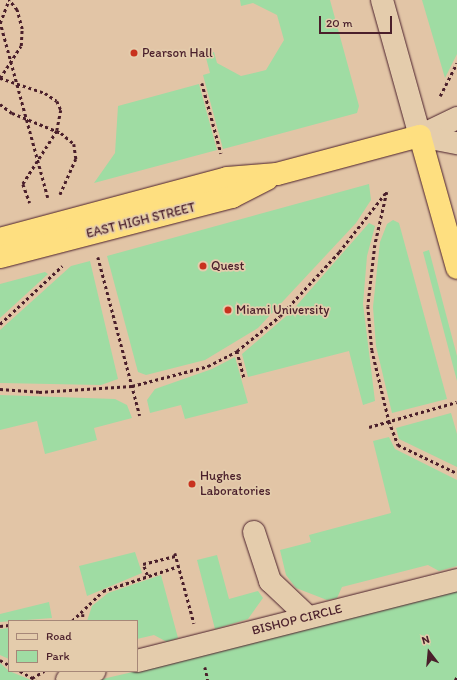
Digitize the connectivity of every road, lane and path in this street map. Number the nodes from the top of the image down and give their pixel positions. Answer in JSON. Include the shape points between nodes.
{"nodes":[{"id":1,"x":9,"y":0,"type":"edge"},
{"id":2,"x":382,"y":0,"type":"edge"},
{"id":3,"x":0,"y":22,"type":"edge"},
{"id":4,"x":457,"y":63,"type":"edge"},
{"id":5,"x":12,"y":65,"type":"junction"},
{"id":6,"x":0,"y":78,"type":"edge"},
{"id":7,"x":202,"y":83,"type":"dead end"},
{"id":8,"x":17,"y":84,"type":"junction"},
{"id":9,"x":440,"y":96,"type":"dead end"},
{"id":10,"x":0,"y":104,"type":"edge"},
{"id":11,"x":5,"y":109,"type":"junction"},
{"id":12,"x":0,"y":110,"type":"edge"},
{"id":13,"x":26,"y":118,"type":"junction"},
{"id":14,"x":457,"y":118,"type":"edge"},
{"id":15,"x":57,"y":130,"type":"junction"},
{"id":16,"x":420,"y":136,"type":"junction"},
{"id":17,"x":457,"y":143,"type":"edge"},
{"id":18,"x":221,"y":153,"type":"dead end"},
{"id":19,"x":37,"y":160,"type":"junction"},
{"id":20,"x":277,"y":174,"type":"junction"},
{"id":21,"x":60,"y":195,"type":"dead end"},
{"id":22,"x":48,"y":198,"type":"dead end"},
{"id":23,"x":30,"y":203,"type":"dead end"},
{"id":24,"x":0,"y":239,"type":"edge"},
{"id":25,"x":96,"y":252,"type":"dead end"},
{"id":26,"x":0,"y":257,"type":"edge"},
{"id":27,"x":64,"y":265,"type":"dead end"},
{"id":28,"x":457,"y":268,"type":"edge"},
{"id":29,"x":0,"y":324,"type":"edge"},
{"id":30,"x":237,"y":351,"type":"junction"},
{"id":31,"x":244,"y":378,"type":"dead end"},
{"id":32,"x":132,"y":386,"type":"junction"},
{"id":33,"x":0,"y":389,"type":"edge"},
{"id":34,"x":457,"y":402,"type":"edge"},
{"id":35,"x":140,"y":416,"type":"dead end"},
{"id":36,"x":389,"y":421,"type":"junction"},
{"id":37,"x":369,"y":427,"type":"dead end"},
{"id":38,"x":457,"y":473,"type":"edge"},
{"id":39,"x":254,"y":532,"type":"dead end"},
{"id":40,"x":147,"y":575,"type":"junction"},
{"id":41,"x":457,"y":580,"type":"edge"},
{"id":42,"x":83,"y":613,"type":"junction"},
{"id":43,"x":308,"y":617,"type":"junction"},
{"id":44,"x":73,"y":620,"type":"edge"},
{"id":45,"x":83,"y":620,"type":"edge"},
{"id":46,"x":138,"y":660,"type":"edge"},
{"id":47,"x":22,"y":672,"type":"edge"},
{"id":48,"x":42,"y":672,"type":"edge"},
{"id":49,"x":92,"y":672,"type":"edge"},
{"id":50,"x":457,"y":677,"type":"edge"},
{"id":51,"x":32,"y":678,"type":"junction"},
{"id":52,"x":36,"y":680,"type":"edge"},
{"id":53,"x":68,"y":680,"type":"edge"},
{"id":54,"x":455,"y":680,"type":"edge"}],
"edges":[{"from":1,"to":3,"type":"path"},
{"from":1,"to":5,"type":"path","via":[[17,10],[22,29],[20,46]]},
{"from":2,"to":16,"type":"street"},
{"from":3,"to":5,"type":"path"},
{"from":4,"to":9,"type":"path"},
{"from":5,"to":6,"type":"path"},
{"from":5,"to":8,"type":"path"},
{"from":6,"to":8,"type":"path"},
{"from":7,"to":18,"type":"path"},
{"from":8,"to":13,"type":"path"},
{"from":8,"to":15,"type":"path","via":[[45,93],[57,101],[61,110]]},
{"from":10,"to":11,"type":"path"},
{"from":11,"to":12,"type":"path"},
{"from":11,"to":13,"type":"path"},
{"from":13,"to":15,"type":"path"},
{"from":13,"to":19,"type":"path"},
{"from":14,"to":16,"type":"street","name":"EAST HIGH STREET"},
{"from":15,"to":19,"type":"path"},
{"from":15,"to":21,"type":"path","via":[[70,138],[76,151],[71,173]]},
{"from":16,"to":17,"type":"street","name":"EAST HIGH STREET"},
{"from":16,"to":20,"type":"highway","name":"EAST HIGH STREET"},
{"from":16,"to":28,"type":"highway"},
{"from":19,"to":22,"type":"path"},
{"from":19,"to":23,"type":"path","via":[[23,184]]},
{"from":20,"to":24,"type":"highway","name":"EAST HIGH STREET","via":[[227,178]]},
{"from":20,"to":26,"type":"highway","name":"EAST HIGH STREET","via":[[232,197]]},
{"from":25,"to":32,"type":"path"},
{"from":27,"to":29,"type":"path"},
{"from":30,"to":31,"type":"path"},
{"from":30,"to":32,"type":"path","via":[[208,366]]},
{"from":30,"to":36,"type":"path","via":[[280,316],[339,252],[387,191],[374,252],[368,306],[372,350]]},
{"from":32,"to":33,"type":"path","via":[[83,391]]},
{"from":32,"to":35,"type":"path"},
{"from":34,"to":36,"type":"path"},
{"from":36,"to":37,"type":"path"},
{"from":36,"to":38,"type":"path","via":[[398,445]]},
{"from":39,"to":43,"type":"street","via":[[270,581]]},
{"from":40,"to":40,"type":"path","via":[[179,566],[176,555],[143,564]]},
{"from":40,"to":42,"type":"path","via":[[103,592]]},
{"from":41,"to":43,"type":"street","name":"BISHOP CIRCLE"},
{"from":42,"to":44,"type":"path"},
{"from":42,"to":45,"type":"path"},
{"from":43,"to":46,"type":"street","name":"BISHOP CIRCLE"},
{"from":47,"to":51,"type":"path"},
{"from":48,"to":51,"type":"path"},
{"from":49,"to":53,"type":"street"},
{"from":50,"to":54,"type":"path"},
{"from":51,"to":52,"type":"path"}]}
